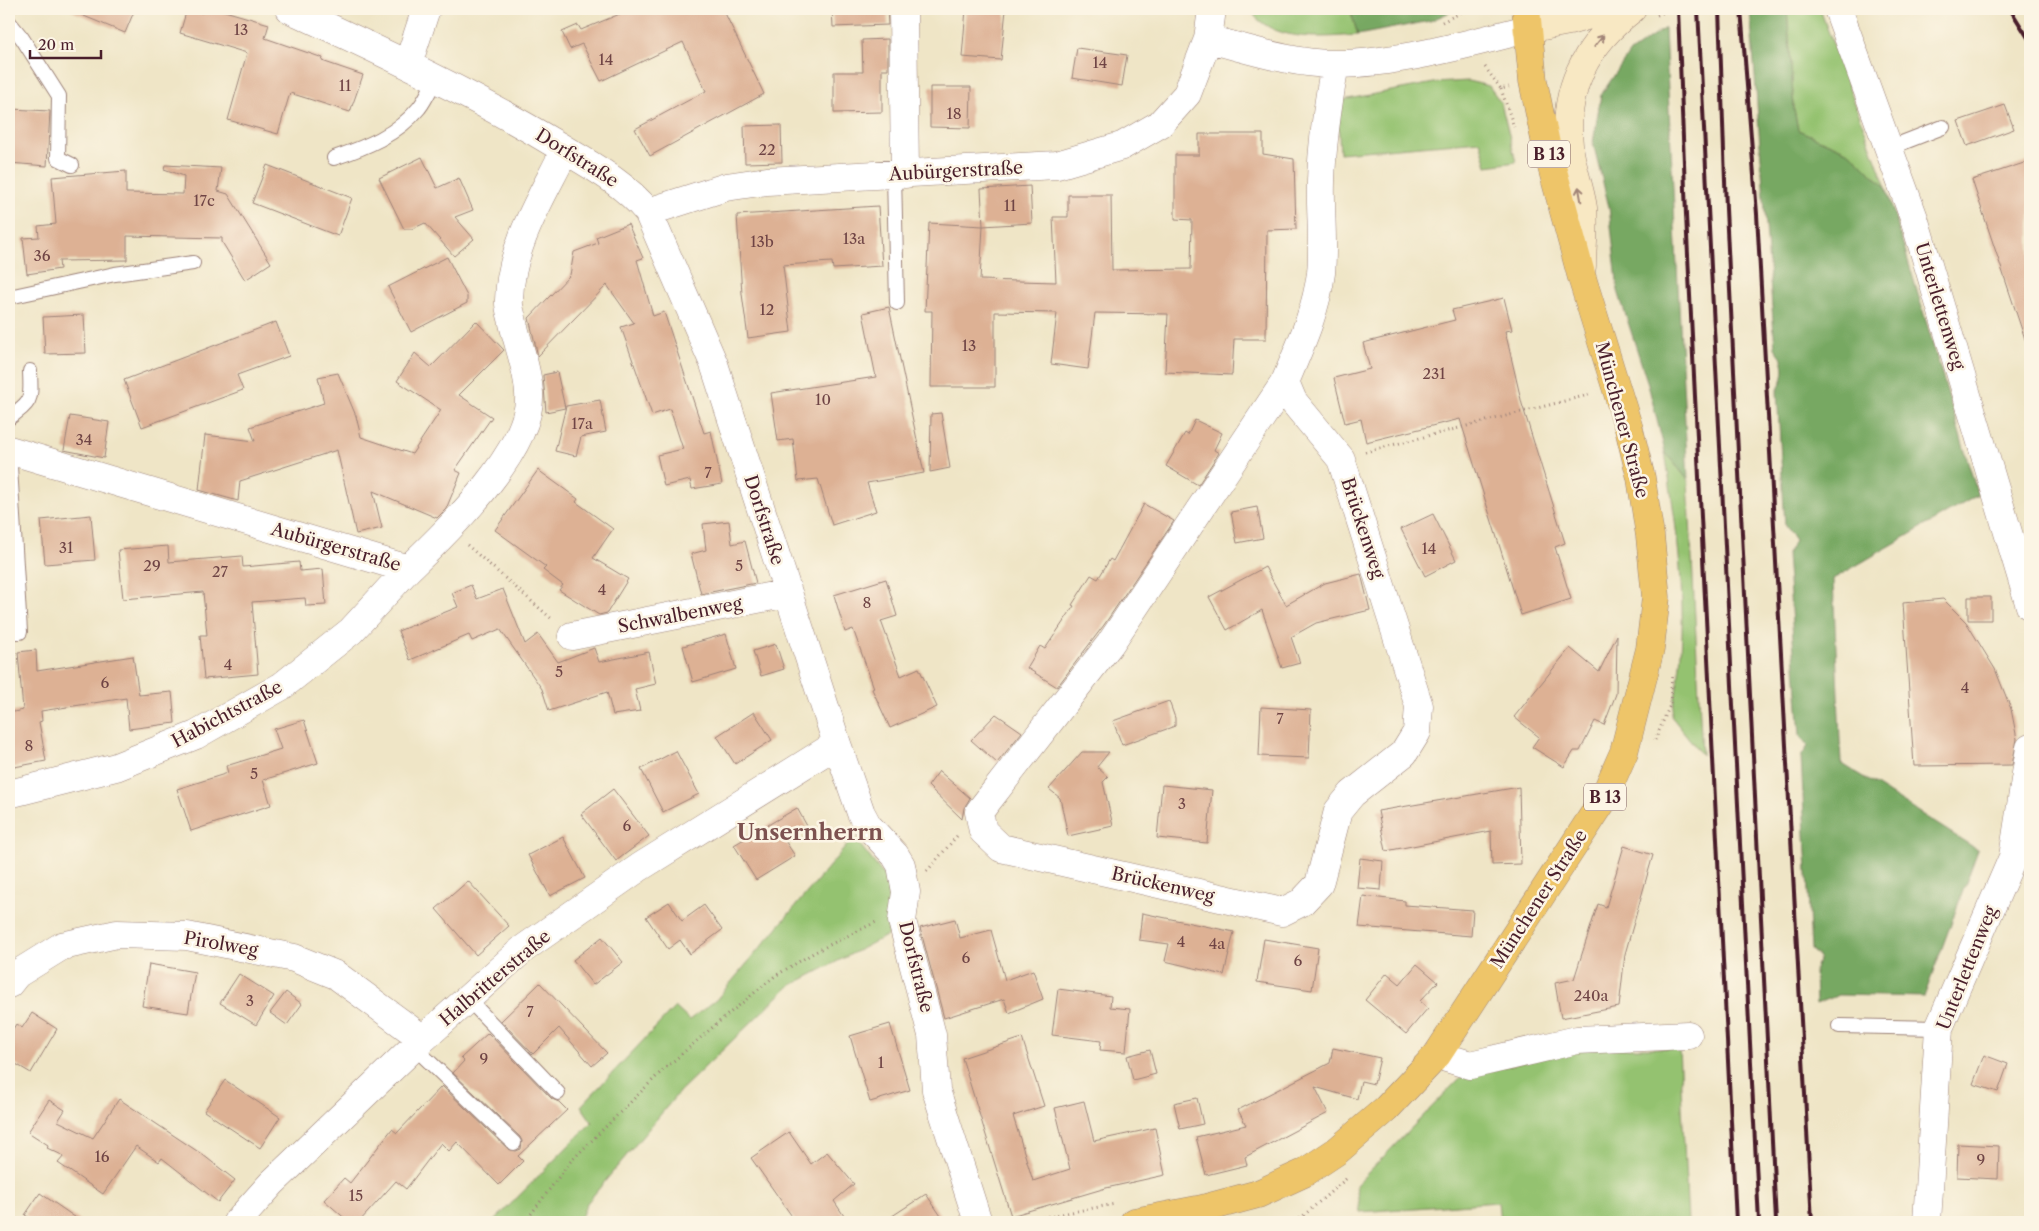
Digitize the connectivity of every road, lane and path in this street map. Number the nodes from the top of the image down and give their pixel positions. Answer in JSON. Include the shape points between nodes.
{"nodes":[{"id":1,"x":290,"y":9,"type":"edge"},
{"id":2,"x":426,"y":9,"type":"edge"},
{"id":3,"x":903,"y":9,"type":"edge"},
{"id":4,"x":1212,"y":9,"type":"edge"},
{"id":5,"x":1468,"y":9,"type":"edge"},
{"id":6,"x":1610,"y":9,"type":"edge"},
{"id":7,"x":1632,"y":9,"type":"edge"},
{"id":8,"x":1838,"y":9,"type":"edge"},
{"id":9,"x":1526,"y":19,"type":"edge"},
{"id":10,"x":9,"y":22,"type":"edge"},
{"id":11,"x":1437,"y":24,"type":"dead end"},
{"id":12,"x":1208,"y":39,"type":"junction"},
{"id":13,"x":408,"y":64,"type":"junction"},
{"id":14,"x":1335,"y":64,"type":"junction"},
{"id":15,"x":436,"y":78,"type":"junction"},
{"id":16,"x":1501,"y":89,"type":"dead end"},
{"id":17,"x":1943,"y":127,"type":"dead end"},
{"id":18,"x":1517,"y":136,"type":"dead end"},
{"id":19,"x":1889,"y":148,"type":"junction"},
{"id":20,"x":565,"y":150,"type":"junction"},
{"id":21,"x":334,"y":158,"type":"dead end"},
{"id":22,"x":72,"y":165,"type":"dead end"},
{"id":23,"x":900,"y":175,"type":"junction"},
{"id":24,"x":648,"y":212,"type":"junction"},
{"id":25,"x":193,"y":263,"type":"dead end"},
{"id":26,"x":1582,"y":278,"type":"junction"},
{"id":27,"x":9,"y":297,"type":"edge"},
{"id":28,"x":897,"y":303,"type":"dead end"},
{"id":29,"x":30,"y":371,"type":"dead end"},
{"id":30,"x":1285,"y":382,"type":"junction"},
{"id":31,"x":1589,"y":384,"type":"dead end"},
{"id":32,"x":1601,"y":395,"type":"junction"},
{"id":33,"x":9,"y":418,"type":"edge"},
{"id":34,"x":9,"y":450,"type":"edge"},
{"id":35,"x":1341,"y":459,"type":"junction"},
{"id":36,"x":449,"y":530,"type":"junction"},
{"id":37,"x":408,"y":569,"type":"junction"},
{"id":38,"x":788,"y":593,"type":"junction"},
{"id":39,"x":2030,"y":606,"type":"edge"},
{"id":40,"x":9,"y":632,"type":"edge"},
{"id":41,"x":572,"y":636,"type":"joint"},
{"id":42,"x":1672,"y":668,"type":"dead end"},
{"id":43,"x":1655,"y":741,"type":"dead end"},
{"id":44,"x":837,"y":744,"type":"junction"},
{"id":45,"x":2030,"y":748,"type":"edge"},
{"id":46,"x":9,"y":794,"type":"edge"},
{"id":47,"x":979,"y":812,"type":"junction"},
{"id":48,"x":2022,"y":860,"type":"edge"},
{"id":49,"x":924,"y":875,"type":"dead end"},
{"id":50,"x":882,"y":918,"type":"dead end"},
{"id":51,"x":9,"y":984,"type":"edge"},
{"id":52,"x":468,"y":999,"type":"junction"},
{"id":53,"x":1839,"y":1026,"type":"dead end"},
{"id":54,"x":1939,"y":1028,"type":"junction"},
{"id":55,"x":1688,"y":1035,"type":"dead end"},
{"id":56,"x":418,"y":1043,"type":"junction"},
{"id":57,"x":1437,"y":1055,"type":"junction"},
{"id":58,"x":558,"y":1093,"type":"dead end"},
{"id":59,"x":514,"y":1143,"type":"dead end"},
{"id":60,"x":1350,"y":1175,"type":"dead end"},
{"id":61,"x":1128,"y":1213,"type":"edge"},
{"id":62,"x":237,"y":1222,"type":"edge"},
{"id":63,"x":525,"y":1222,"type":"edge"},
{"id":64,"x":978,"y":1222,"type":"edge"},
{"id":65,"x":1018,"y":1222,"type":"edge"},
{"id":66,"x":1296,"y":1222,"type":"edge"},
{"id":67,"x":1927,"y":1222,"type":"edge"}],
"edges":[{"from":1,"to":13,"type":"street","name":"Dorfstraße"},
{"from":2,"to":13,"type":"street"},
{"from":3,"to":23,"type":"street"},
{"from":4,"to":12,"type":"street","name":"Aubürgerstraße"},
{"from":5,"to":11,"type":"path"},
{"from":6,"to":9,"type":"main road","via":[[1569,21]]},
{"from":26,"to":7,"type":"main road","one_way":true,"via":[[1583,211],[1569,146],[1571,92],[1580,69],[1598,42]]},
{"from":8,"to":19,"type":"street","name":"Unterlettenweg"},
{"from":9,"to":14,"type":"street","via":[[1484,40],[1389,59]]},
{"from":9,"to":26,"type":"main road","name":"Münchener Straße","number":"B 13","via":[[1532,80]]},
{"from":10,"to":22,"type":"lane","via":[[59,96],[58,158]]},
{"from":12,"to":14,"type":"street","via":[[1288,59]]},
{"from":12,"to":23,"type":"street","name":"Aubürgerstraße","via":[[1187,94],[1160,124],[1122,146],[1057,165]]},
{"from":13,"to":15,"type":"street","name":"Dorfstraße"},
{"from":14,"to":30,"type":"street","via":[[1325,117],[1321,274],[1312,316]]},
{"from":15,"to":20,"type":"street","name":"Dorfstraße"},
{"from":15,"to":21,"type":"lane","via":[[419,107],[399,128],[369,146]]},
{"from":16,"to":18,"type":"path"},
{"from":17,"to":19,"type":"lane"},
{"from":19,"to":39,"type":"street","name":"Unterlettenweg","via":[[1914,218]]},
{"from":20,"to":24,"type":"street","name":"Dorfstraße","via":[[619,183]]},
{"from":20,"to":36,"type":"street","name":"Aubürgerstraße","via":[[516,250],[508,302],[529,393],[527,418],[518,439],[489,481]]},
{"from":23,"to":24,"type":"street","name":"Aubürgerstraße","via":[[767,180],[689,197]]},
{"from":23,"to":28,"type":"lane"},
{"from":24,"to":38,"type":"street","name":"Dorfstraße","via":[[714,364]]},
{"from":25,"to":27,"type":"lane","via":[[115,274]]},
{"from":26,"to":32,"type":"main road","name":"Münchener Straße","number":"B 13"},
{"from":29,"to":33,"type":"lane","via":[[31,396],[28,404]]},
{"from":30,"to":35,"type":"street","name":"Brückenweg","via":[[1293,401]]},
{"from":30,"to":47,"type":"street","via":[[1110,644]]},
{"from":31,"to":32,"type":"path"},
{"from":32,"to":35,"type":"path"},
{"from":32,"to":57,"type":"main road","name":"Münchener Straße","number":"B 13","via":[[1641,478],[1650,536],[1656,597],[1640,697],[1624,752],[1602,802]]},
{"from":34,"to":37,"type":"street","name":"Aubürgerstraße"},
{"from":34,"to":40,"type":"lane","name":"Aubürgerstraße","via":[[20,632]]},
{"from":35,"to":47,"type":"street","name":"Brückenweg","via":[[1419,706],[1417,732],[1404,753],[1352,794],[1338,811],[1319,884],[1302,902],[1282,912],[1001,848],[983,831]]},
{"from":36,"to":37,"type":"street","name":"Aubürgerstraße"},
{"from":36,"to":41,"type":"path"},
{"from":37,"to":46,"type":"street","name":"Habichtstraße","via":[[351,630],[274,691],[196,735],[116,766]]},
{"from":38,"to":41,"type":"street","name":"Schwalbenweg"},
{"from":38,"to":44,"type":"street","name":"Dorfstraße"},
{"from":42,"to":43,"type":"path","via":[[1670,705]]},
{"from":44,"to":52,"type":"street","name":"Halbritterstraße","via":[[640,867],[523,950]]},
{"from":44,"to":64,"type":"street","name":"Dorfstraße","via":[[868,826],[901,865],[906,892],[902,921],[932,1034],[936,1090]]},
{"from":45,"to":48,"type":"street","name":"Unterlettenweg"},
{"from":47,"to":49,"type":"path"},
{"from":48,"to":54,"type":"street","name":"Unterlettenweg"},
{"from":50,"to":63,"type":"path","via":[[775,976],[720,1021],[663,1070],[570,1162]]},
{"from":51,"to":56,"type":"street","name":"Pirolweg","via":[[17,974],[62,946],[117,934],[187,936],[294,958],[336,975]]},
{"from":52,"to":56,"type":"street","name":"Halbritterstraße"},
{"from":52,"to":58,"type":"lane"},
{"from":53,"to":54,"type":"lane"},
{"from":54,"to":67,"type":"street","name":"Unterlettenweg"},
{"from":55,"to":57,"type":"street","via":[[1577,1040],[1470,1065]]},
{"from":56,"to":59,"type":"lane"},
{"from":56,"to":62,"type":"street","name":"Halbritterstraße","via":[[272,1183]]},
{"from":57,"to":61,"type":"main road","name":"Münchener Straße","number":"B 13","via":[[1386,1109],[1337,1152],[1304,1173],[1258,1194],[1202,1209]]},
{"from":60,"to":66,"type":"path"},
{"from":61,"to":65,"type":"path"}]}
